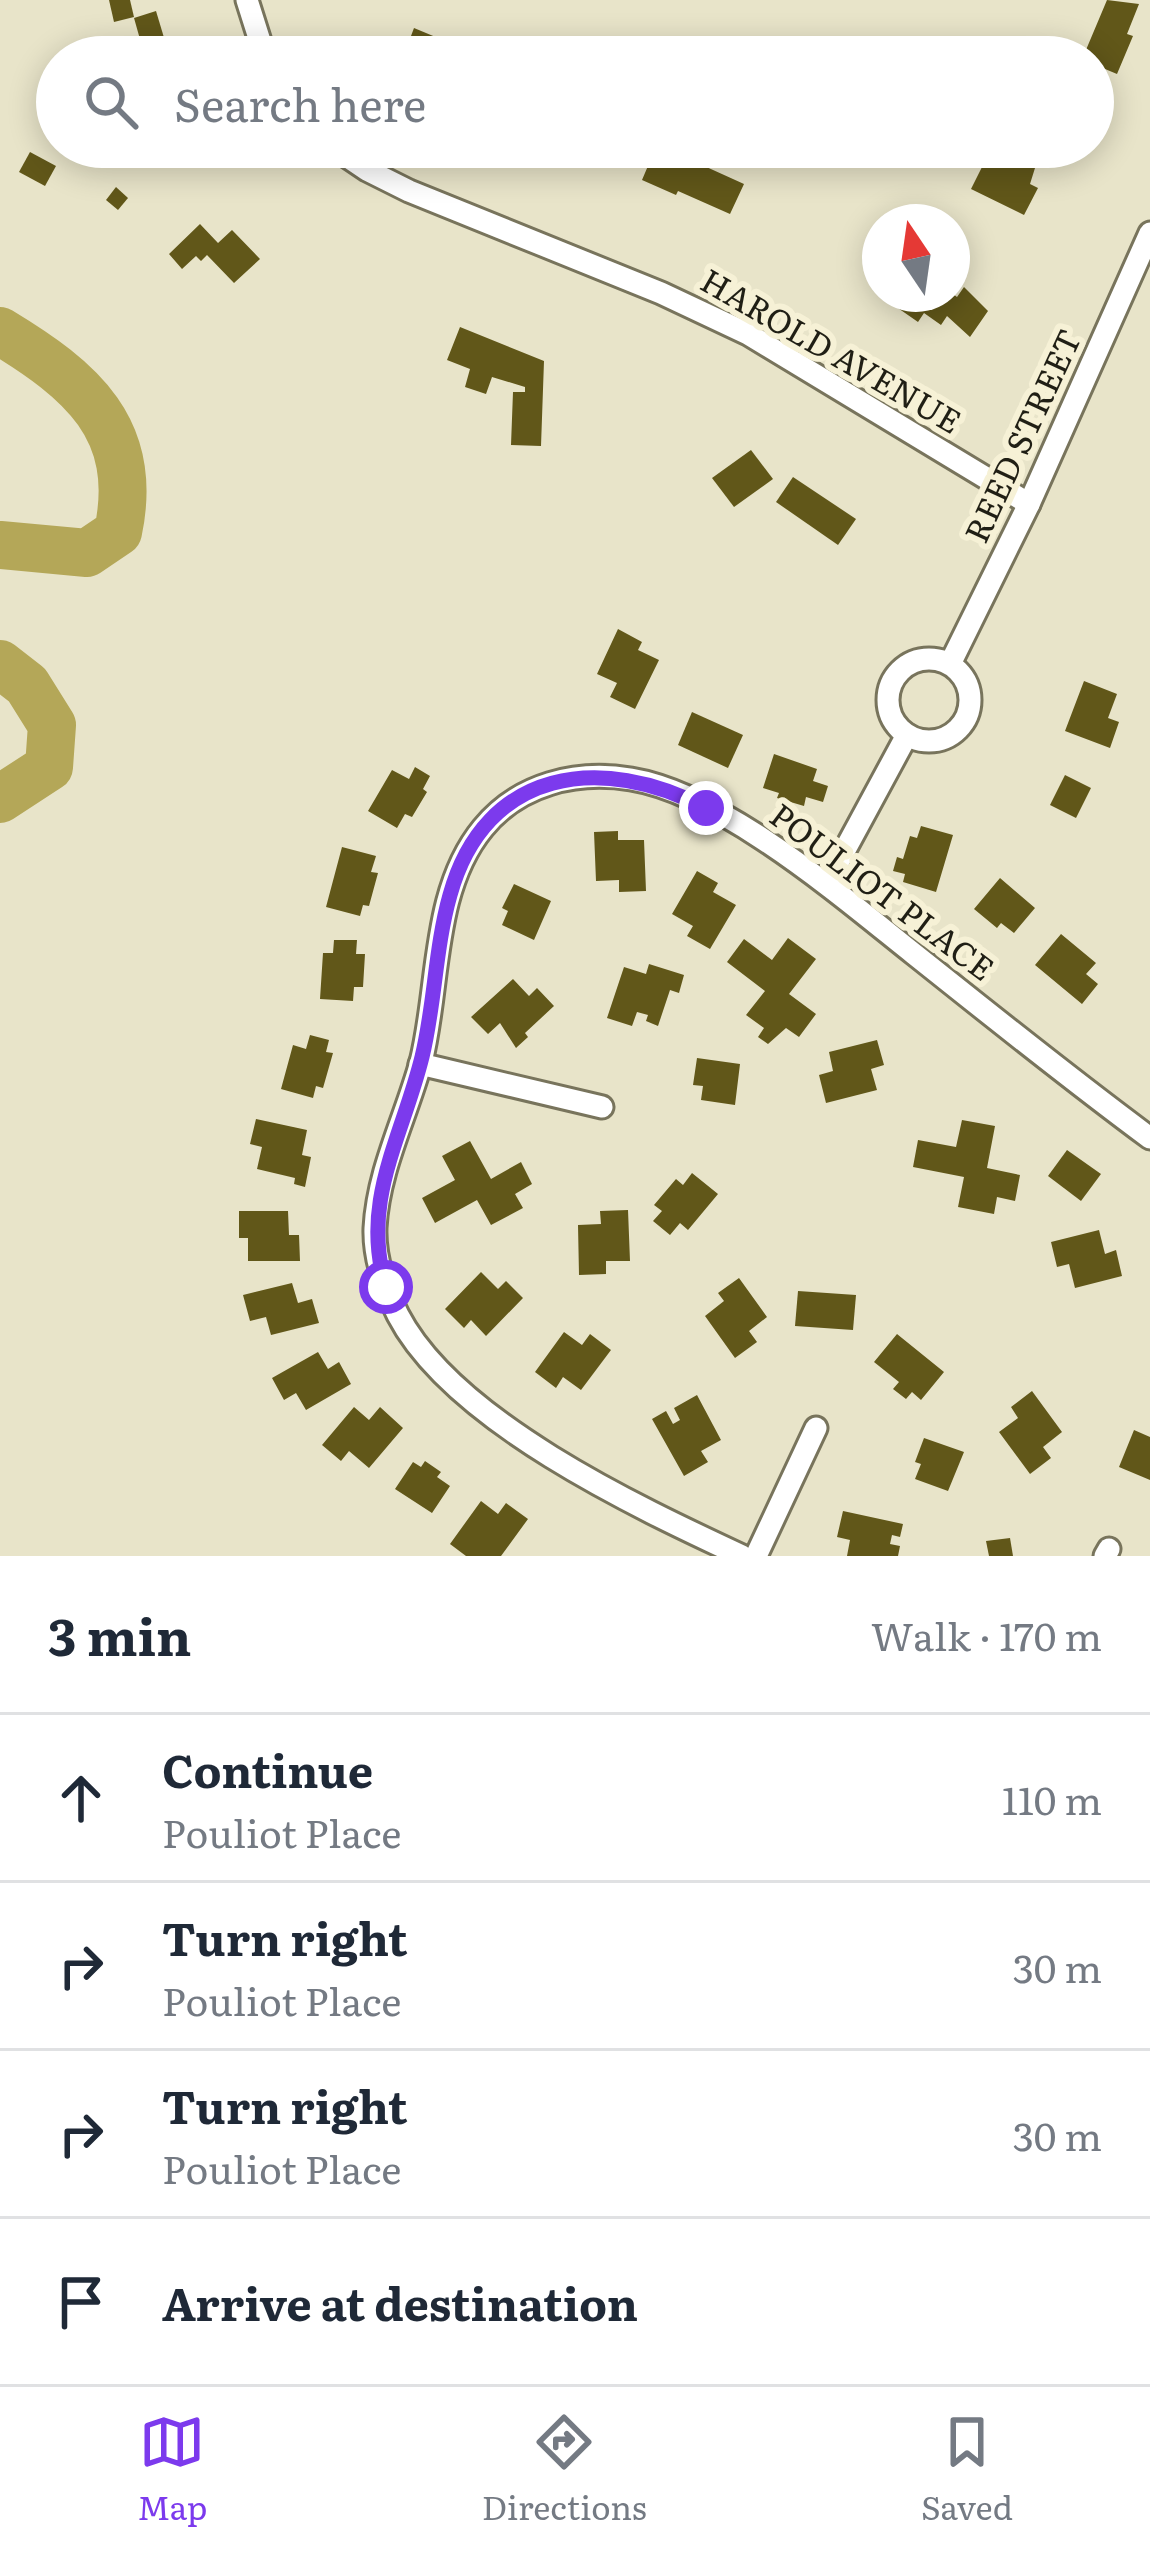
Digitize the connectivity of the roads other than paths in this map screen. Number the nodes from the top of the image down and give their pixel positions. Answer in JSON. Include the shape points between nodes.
{"nodes":[{"id":1,"x":247,"y":0,"type":"edge"},
{"id":2,"x":258,"y":36,"type":"edge"},
{"id":3,"x":364,"y":168,"type":"edge"},
{"id":4,"x":1150,"y":233,"type":"edge"},
{"id":5,"x":1029,"y":504,"type":"junction"},
{"id":6,"x":950,"y":664,"type":"junction"},
{"id":7,"x":907,"y":735,"type":"junction"},
{"id":8,"x":826,"y":883,"type":"junction"},
{"id":9,"x":420,"y":1064,"type":"junction"},
{"id":10,"x":602,"y":1107,"type":"dead end"},
{"id":11,"x":1150,"y":1138,"type":"edge"},
{"id":12,"x":816,"y":1428,"type":"dead end"},
{"id":13,"x":742,"y":1556,"type":"edge"},
{"id":14,"x":757,"y":1556,"type":"edge"}],
"edges":[{"from":1,"to":2,"type":"street"},
{"from":3,"to":5,"type":"street","name":"HAROLD AVENUE","via":[[748,334]]},
{"from":4,"to":5,"type":"street","name":"REED STREET"},
{"from":5,"to":6,"type":"street","name":"REED STREET"},
{"from":6,"to":7,"type":"street","via":[[919,659],[893,678],[889,709]]},
{"from":6,"to":7,"type":"street","via":[[969,690],[964,721],[938,740]]},
{"from":7,"to":8,"type":"street"},
{"from":8,"to":9,"type":"street","name":"POULIOT PLACE","via":[[656,784],[580,777],[535,789],[484,827],[459,870]]},
{"from":8,"to":11,"type":"street","name":"POULIOT PLACE"},
{"from":9,"to":10,"type":"street"},
{"from":9,"to":13,"type":"street","name":"POULIOT PLACE","via":[[375,1228],[380,1267],[407,1332],[491,1415],[612,1490]]},
{"from":12,"to":14,"type":"street"}]}
